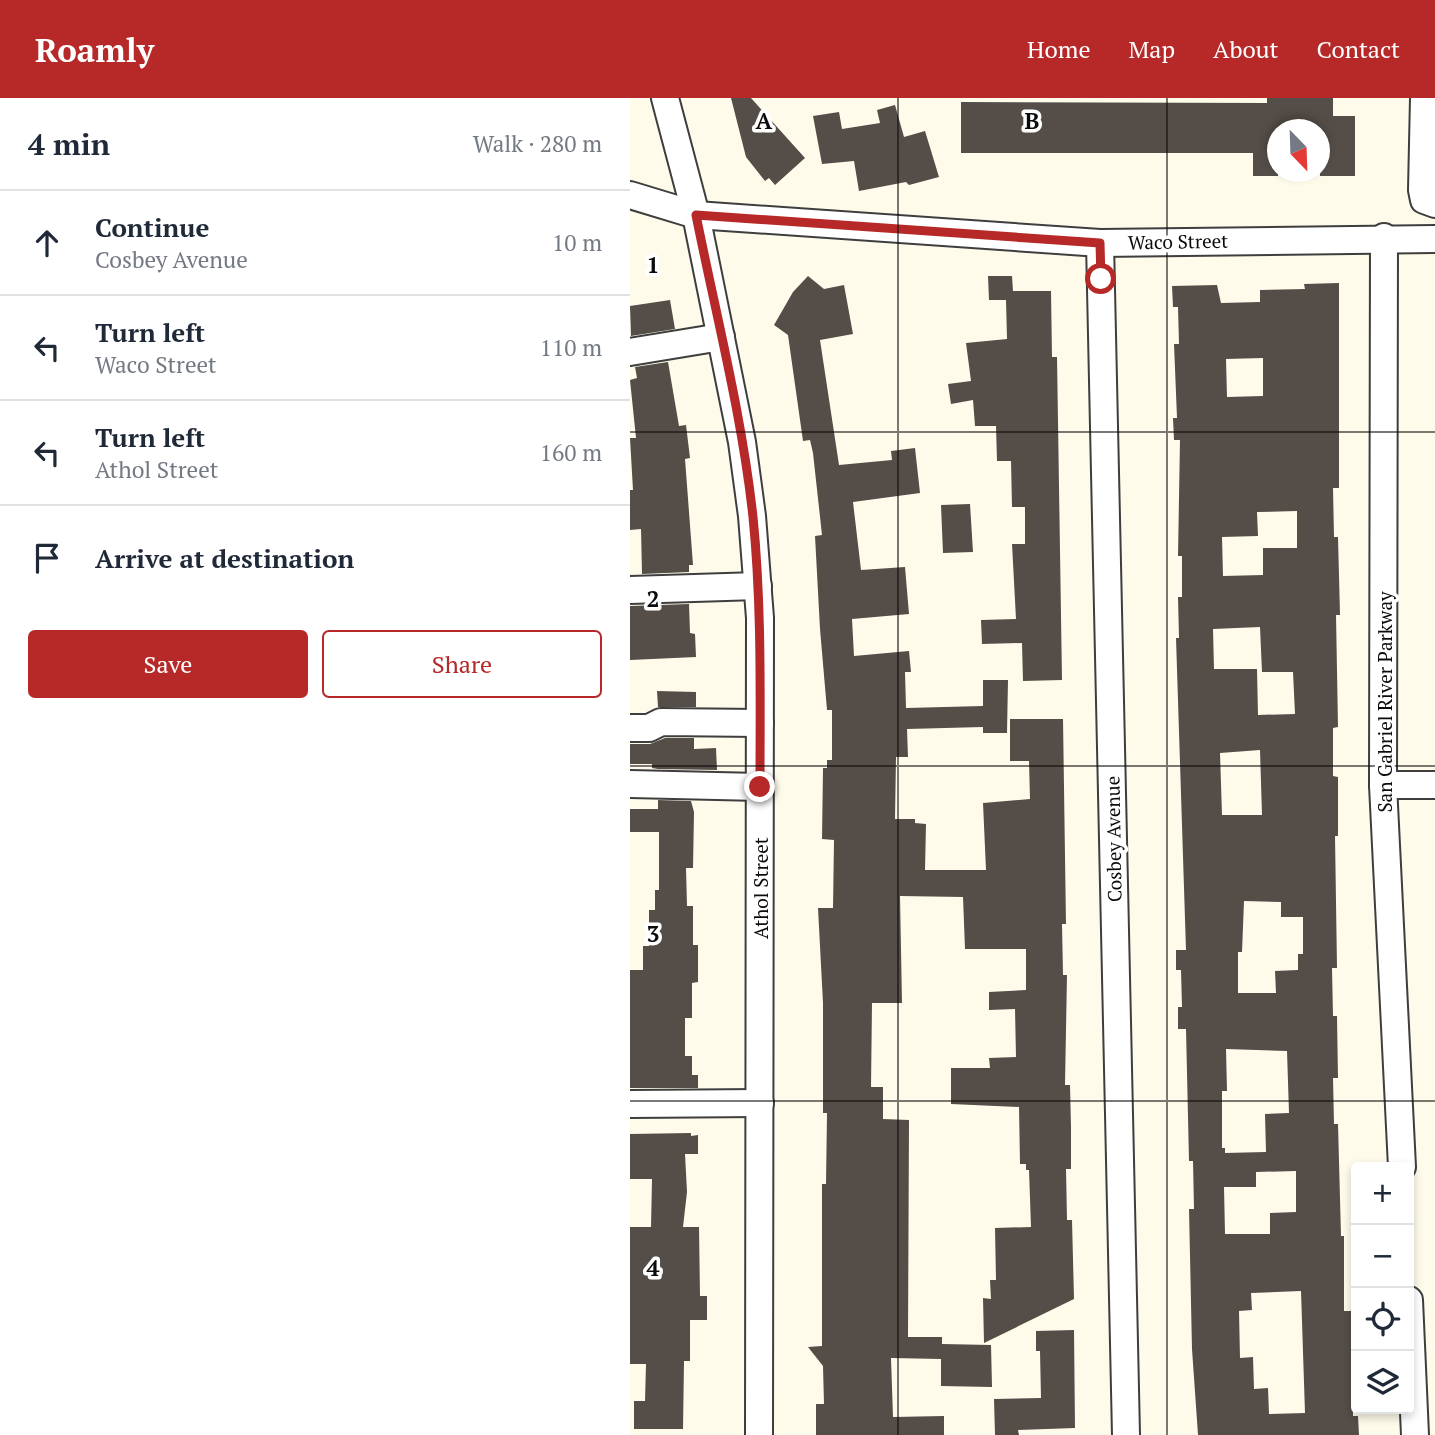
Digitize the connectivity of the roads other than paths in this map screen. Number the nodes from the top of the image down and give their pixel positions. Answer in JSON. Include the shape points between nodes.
{"nodes":[{"id":1,"x":665,"y":98,"type":"edge"},
{"id":2,"x":1423,"y":98,"type":"edge"},
{"id":3,"x":630,"y":195,"type":"edge"},
{"id":4,"x":1435,"y":204,"type":"edge"},
{"id":5,"x":696,"y":215,"type":"junction"},
{"id":6,"x":1384,"y":237,"type":"junction"},
{"id":7,"x":1435,"y":239,"type":"edge"},
{"id":8,"x":1100,"y":243,"type":"junction"},
{"id":9,"x":721,"y":337,"type":"junction"},
{"id":10,"x":630,"y":352,"type":"edge"},
{"id":11,"x":758,"y":586,"type":"junction"},
{"id":12,"x":630,"y":590,"type":"edge"},
{"id":13,"x":630,"y":711,"type":"edge"},
{"id":14,"x":661,"y":722,"type":"junction"},
{"id":15,"x":760,"y":723,"type":"junction"},
{"id":16,"x":630,"y":728,"type":"edge"},
{"id":17,"x":630,"y":784,"type":"edge"},
{"id":18,"x":1383,"y":785,"type":"junction"},
{"id":19,"x":1435,"y":785,"type":"edge"},
{"id":20,"x":760,"y":787,"type":"junction"},
{"id":21,"x":760,"y":1103,"type":"junction"},
{"id":22,"x":630,"y":1104,"type":"edge"},
{"id":23,"x":1402,"y":1162,"type":"edge"},
{"id":24,"x":1411,"y":1351,"type":"edge"},
{"id":25,"x":759,"y":1435,"type":"edge"},
{"id":26,"x":1126,"y":1435,"type":"edge"},
{"id":27,"x":1415,"y":1435,"type":"edge"}],
"edges":[{"from":1,"to":5,"type":"street","name":"Athol Street"},
{"from":2,"to":4,"type":"street","via":[[1422,190],[1424,200]]},
{"from":3,"to":5,"type":"street","name":"Waco Street"},
{"from":5,"to":8,"type":"street","name":"Waco Street"},
{"from":5,"to":9,"type":"street","name":"Athol Street"},
{"from":6,"to":7,"type":"street","name":"Waco Street"},
{"from":6,"to":8,"type":"street","name":"Waco Street"},
{"from":6,"to":18,"type":"street","name":"San Gabriel River Parkway"},
{"from":8,"to":26,"type":"street","name":"Cosbey Avenue"},
{"from":9,"to":10,"type":"street"},
{"from":9,"to":11,"type":"street","name":"Athol Street","via":[[742,442]]},
{"from":11,"to":12,"type":"street"},
{"from":11,"to":15,"type":"street","name":"Athol Street"},
{"from":13,"to":14,"type":"street","via":[[652,713]]},
{"from":14,"to":15,"type":"street"},
{"from":14,"to":16,"type":"street","via":[[649,728]]},
{"from":15,"to":20,"type":"street","name":"Athol Street"},
{"from":17,"to":20,"type":"street"},
{"from":18,"to":19,"type":"street"},
{"from":18,"to":23,"type":"street","name":"San Gabriel River Parkway"},
{"from":20,"to":21,"type":"street","name":"Athol Street"},
{"from":21,"to":22,"type":"street"},
{"from":21,"to":25,"type":"street","name":"Athol Street"},
{"from":24,"to":27,"type":"street"}]}
